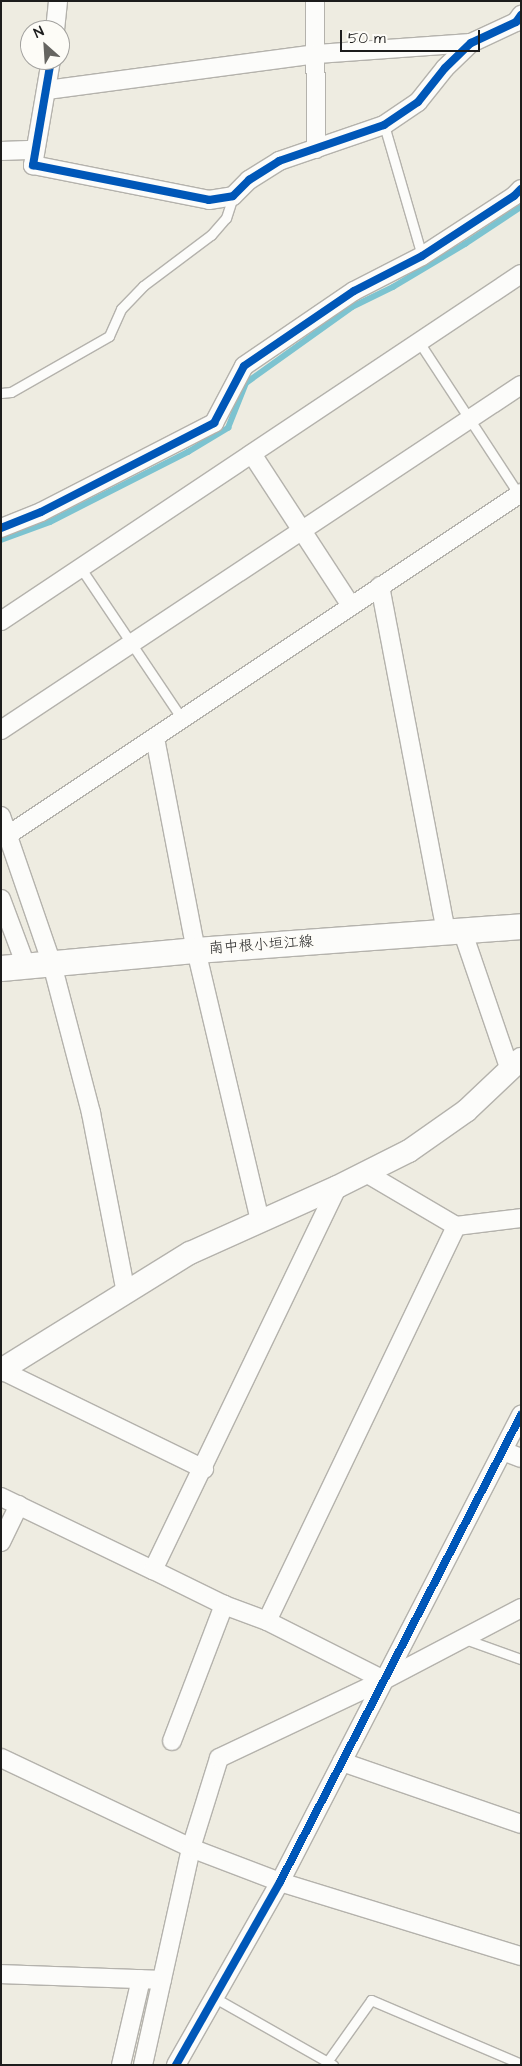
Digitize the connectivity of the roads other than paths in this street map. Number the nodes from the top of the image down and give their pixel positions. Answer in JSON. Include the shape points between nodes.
{"nodes":[{"id":1,"x":58,"y":1,"type":"edge"},
{"id":2,"x":315,"y":1,"type":"edge"},
{"id":3,"x":521,"y":16,"type":"edge"},
{"id":4,"x":56,"y":20,"type":"edge"},
{"id":5,"x":471,"y":43,"type":"junction"},
{"id":6,"x":317,"y":54,"type":"junction"},
{"id":7,"x":50,"y":70,"type":"edge"},
{"id":8,"x":47,"y":90,"type":"junction"},
{"id":9,"x":384,"y":125,"type":"junction"},
{"id":10,"x":35,"y":150,"type":"junction"},
{"id":11,"x":316,"y":150,"type":"junction"},
{"id":12,"x":1,"y":151,"type":"edge"},
{"id":13,"x":521,"y":188,"type":"edge"},
{"id":14,"x":233,"y":196,"type":"junction"},
{"id":15,"x":422,"y":256,"type":"junction"},
{"id":16,"x":521,"y":274,"type":"edge"},
{"id":17,"x":419,"y":342,"type":"junction"},
{"id":18,"x":521,"y":385,"type":"edge"},
{"id":19,"x":1,"y":393,"type":"edge"},
{"id":20,"x":471,"y":419,"type":"junction"},
{"id":21,"x":252,"y":454,"type":"junction"},
{"id":22,"x":520,"y":494,"type":"edge"},
{"id":23,"x":1,"y":528,"type":"edge"},
{"id":24,"x":301,"y":531,"type":"junction"},
{"id":25,"x":80,"y":567,"type":"junction"},
{"id":26,"x":380,"y":586,"type":"junction"},
{"id":27,"x":351,"y":606,"type":"junction"},
{"id":28,"x":1,"y":621,"type":"edge"},
{"id":29,"x":132,"y":644,"type":"junction"},
{"id":30,"x":184,"y":720,"type":"junction"},
{"id":31,"x":1,"y":730,"type":"edge"},
{"id":32,"x":156,"y":738,"type":"junction"},
{"id":33,"x":1,"y":816,"type":"edge"},
{"id":34,"x":8,"y":835,"type":"junction"},
{"id":35,"x":1,"y":899,"type":"edge"},
{"id":36,"x":521,"y":926,"type":"edge"},
{"id":37,"x":454,"y":930,"type":"junction"},
{"id":38,"x":196,"y":950,"type":"junction"},
{"id":39,"x":52,"y":964,"type":"junction"},
{"id":40,"x":26,"y":966,"type":"junction"},
{"id":41,"x":1,"y":968,"type":"edge"},
{"id":42,"x":515,"y":1065,"type":"edge"},
{"id":43,"x":366,"y":1173,"type":"junction"},
{"id":44,"x":337,"y":1187,"type":"junction"},
{"id":45,"x":521,"y":1218,"type":"edge"},
{"id":46,"x":260,"y":1221,"type":"junction"},
{"id":47,"x":456,"y":1226,"type":"junction"},
{"id":48,"x":126,"y":1293,"type":"junction"},
{"id":49,"x":1,"y":1370,"type":"edge"},
{"id":50,"x":521,"y":1415,"type":"edge"},
{"id":51,"x":504,"y":1451,"type":"junction"},
{"id":52,"x":521,"y":1458,"type":"edge"},
{"id":53,"x":204,"y":1469,"type":"junction"},
{"id":54,"x":1,"y":1497,"type":"edge"},
{"id":55,"x":19,"y":1505,"type":"junction"},
{"id":56,"x":1,"y":1542,"type":"edge"},
{"id":57,"x":154,"y":1570,"type":"junction"},
{"id":58,"x":224,"y":1605,"type":"junction"},
{"id":59,"x":521,"y":1608,"type":"edge"},
{"id":60,"x":267,"y":1621,"type":"junction"},
{"id":61,"x":465,"y":1639,"type":"junction"},
{"id":62,"x":521,"y":1659,"type":"edge"},
{"id":63,"x":384,"y":1680,"type":"junction"},
{"id":64,"x":172,"y":1741,"type":"dead end"},
{"id":65,"x":1,"y":1758,"type":"edge"},
{"id":66,"x":342,"y":1762,"type":"junction"},
{"id":67,"x":521,"y":1824,"type":"edge"},
{"id":68,"x":191,"y":1848,"type":"junction"},
{"id":69,"x":280,"y":1882,"type":"junction"},
{"id":70,"x":521,"y":1956,"type":"edge"},
{"id":71,"x":1,"y":1974,"type":"edge"},
{"id":72,"x":141,"y":1979,"type":"junction"},
{"id":73,"x":162,"y":1980,"type":"junction"},
{"id":74,"x":215,"y":1998,"type":"junction"},
{"id":75,"x":330,"y":2063,"type":"edge"},
{"id":76,"x":521,"y":2064,"type":"edge"},
{"id":77,"x":121,"y":2065,"type":"edge"},
{"id":78,"x":143,"y":2065,"type":"edge"},
{"id":79,"x":176,"y":2065,"type":"edge"}],
"edges":[{"from":1,"to":4,"type":"street"},
{"from":2,"to":6,"type":"street"},
{"from":3,"to":5,"type":"street","via":[[516,22]]},
{"from":5,"to":6,"type":"street"},
{"from":5,"to":9,"type":"street","via":[[445,68],[418,102]]},
{"from":6,"to":8,"type":"street"},
{"from":6,"to":11,"type":"street"},
{"from":7,"to":8,"type":"street"},
{"from":8,"to":10,"type":"street"},
{"from":9,"to":11,"type":"street"},
{"from":9,"to":15,"type":"lane"},
{"from":10,"to":12,"type":"street"},
{"from":10,"to":14,"type":"street","via":[[33,165],[209,200]]},
{"from":11,"to":14,"type":"street","via":[[280,161],[248,180]]},
{"from":13,"to":15,"type":"street","via":[[514,196]]},
{"from":14,"to":19,"type":"lane","via":[[226,218],[210,235],[143,286],[121,309],[109,336],[11,392]]},
{"from":15,"to":23,"type":"street","via":[[354,291],[244,366],[214,423],[41,512]]},
{"from":16,"to":17,"type":"street"},
{"from":17,"to":20,"type":"lane"},
{"from":17,"to":21,"type":"street"},
{"from":18,"to":20,"type":"street"},
{"from":20,"to":22,"type":"lane"},
{"from":20,"to":24,"type":"street"},
{"from":21,"to":24,"type":"street"},
{"from":21,"to":25,"type":"street"},
{"from":22,"to":26,"type":"street"},
{"from":24,"to":27,"type":"street"},
{"from":24,"to":29,"type":"street"},
{"from":25,"to":28,"type":"street"},
{"from":25,"to":29,"type":"lane"},
{"from":26,"to":27,"type":"street"},
{"from":26,"to":37,"type":"street"},
{"from":27,"to":30,"type":"street"},
{"from":29,"to":30,"type":"lane"},
{"from":29,"to":31,"type":"street"},
{"from":30,"to":32,"type":"street"},
{"from":32,"to":34,"type":"street"},
{"from":32,"to":38,"type":"street"},
{"from":33,"to":34,"type":"street"},
{"from":34,"to":39,"type":"street"},
{"from":35,"to":40,"type":"street"},
{"from":36,"to":37,"type":"main road","name":"南中根小垣江線"},
{"from":37,"to":38,"type":"main road","name":"南中根小垣江線"},
{"from":37,"to":42,"type":"street"},
{"from":38,"to":39,"type":"main road","name":"南中根小垣江線"},
{"from":38,"to":46,"type":"street"},
{"from":39,"to":40,"type":"main road","name":"南中根小垣江線"},
{"from":39,"to":48,"type":"street","via":[[90,1113]]},
{"from":40,"to":41,"type":"main road","name":"南中根小垣江線"},
{"from":42,"to":43,"type":"street","via":[[466,1111],[409,1151]]},
{"from":43,"to":44,"type":"street"},
{"from":43,"to":47,"type":"street"},
{"from":44,"to":46,"type":"street"},
{"from":44,"to":53,"type":"street"},
{"from":45,"to":47,"type":"street"},
{"from":46,"to":48,"type":"street","via":[[190,1253]]},
{"from":47,"to":60,"type":"street"},
{"from":48,"to":49,"type":"street"},
{"from":49,"to":53,"type":"street"},
{"from":50,"to":51,"type":"street"},
{"from":51,"to":52,"type":"street"},
{"from":51,"to":63,"type":"street"},
{"from":53,"to":57,"type":"street"},
{"from":54,"to":55,"type":"street"},
{"from":55,"to":56,"type":"street"},
{"from":55,"to":57,"type":"street"},
{"from":57,"to":58,"type":"street"},
{"from":58,"to":60,"type":"street"},
{"from":58,"to":64,"type":"street"},
{"from":59,"to":61,"type":"street"},
{"from":60,"to":63,"type":"street"},
{"from":61,"to":62,"type":"lane"},
{"from":61,"to":63,"type":"street"},
{"from":63,"to":66,"type":"street"},
{"from":63,"to":68,"type":"street","via":[[219,1758]]},
{"from":65,"to":68,"type":"street"},
{"from":66,"to":67,"type":"street"},
{"from":66,"to":69,"type":"street"},
{"from":68,"to":69,"type":"street"},
{"from":68,"to":73,"type":"street"},
{"from":69,"to":70,"type":"street"},
{"from":69,"to":74,"type":"street"},
{"from":71,"to":72,"type":"street"},
{"from":72,"to":73,"type":"street"},
{"from":72,"to":77,"type":"street"},
{"from":73,"to":78,"type":"street"},
{"from":74,"to":75,"type":"lane"},
{"from":74,"to":79,"type":"street"},
{"from":75,"to":76,"type":"lane","via":[[371,2000]]}]}
